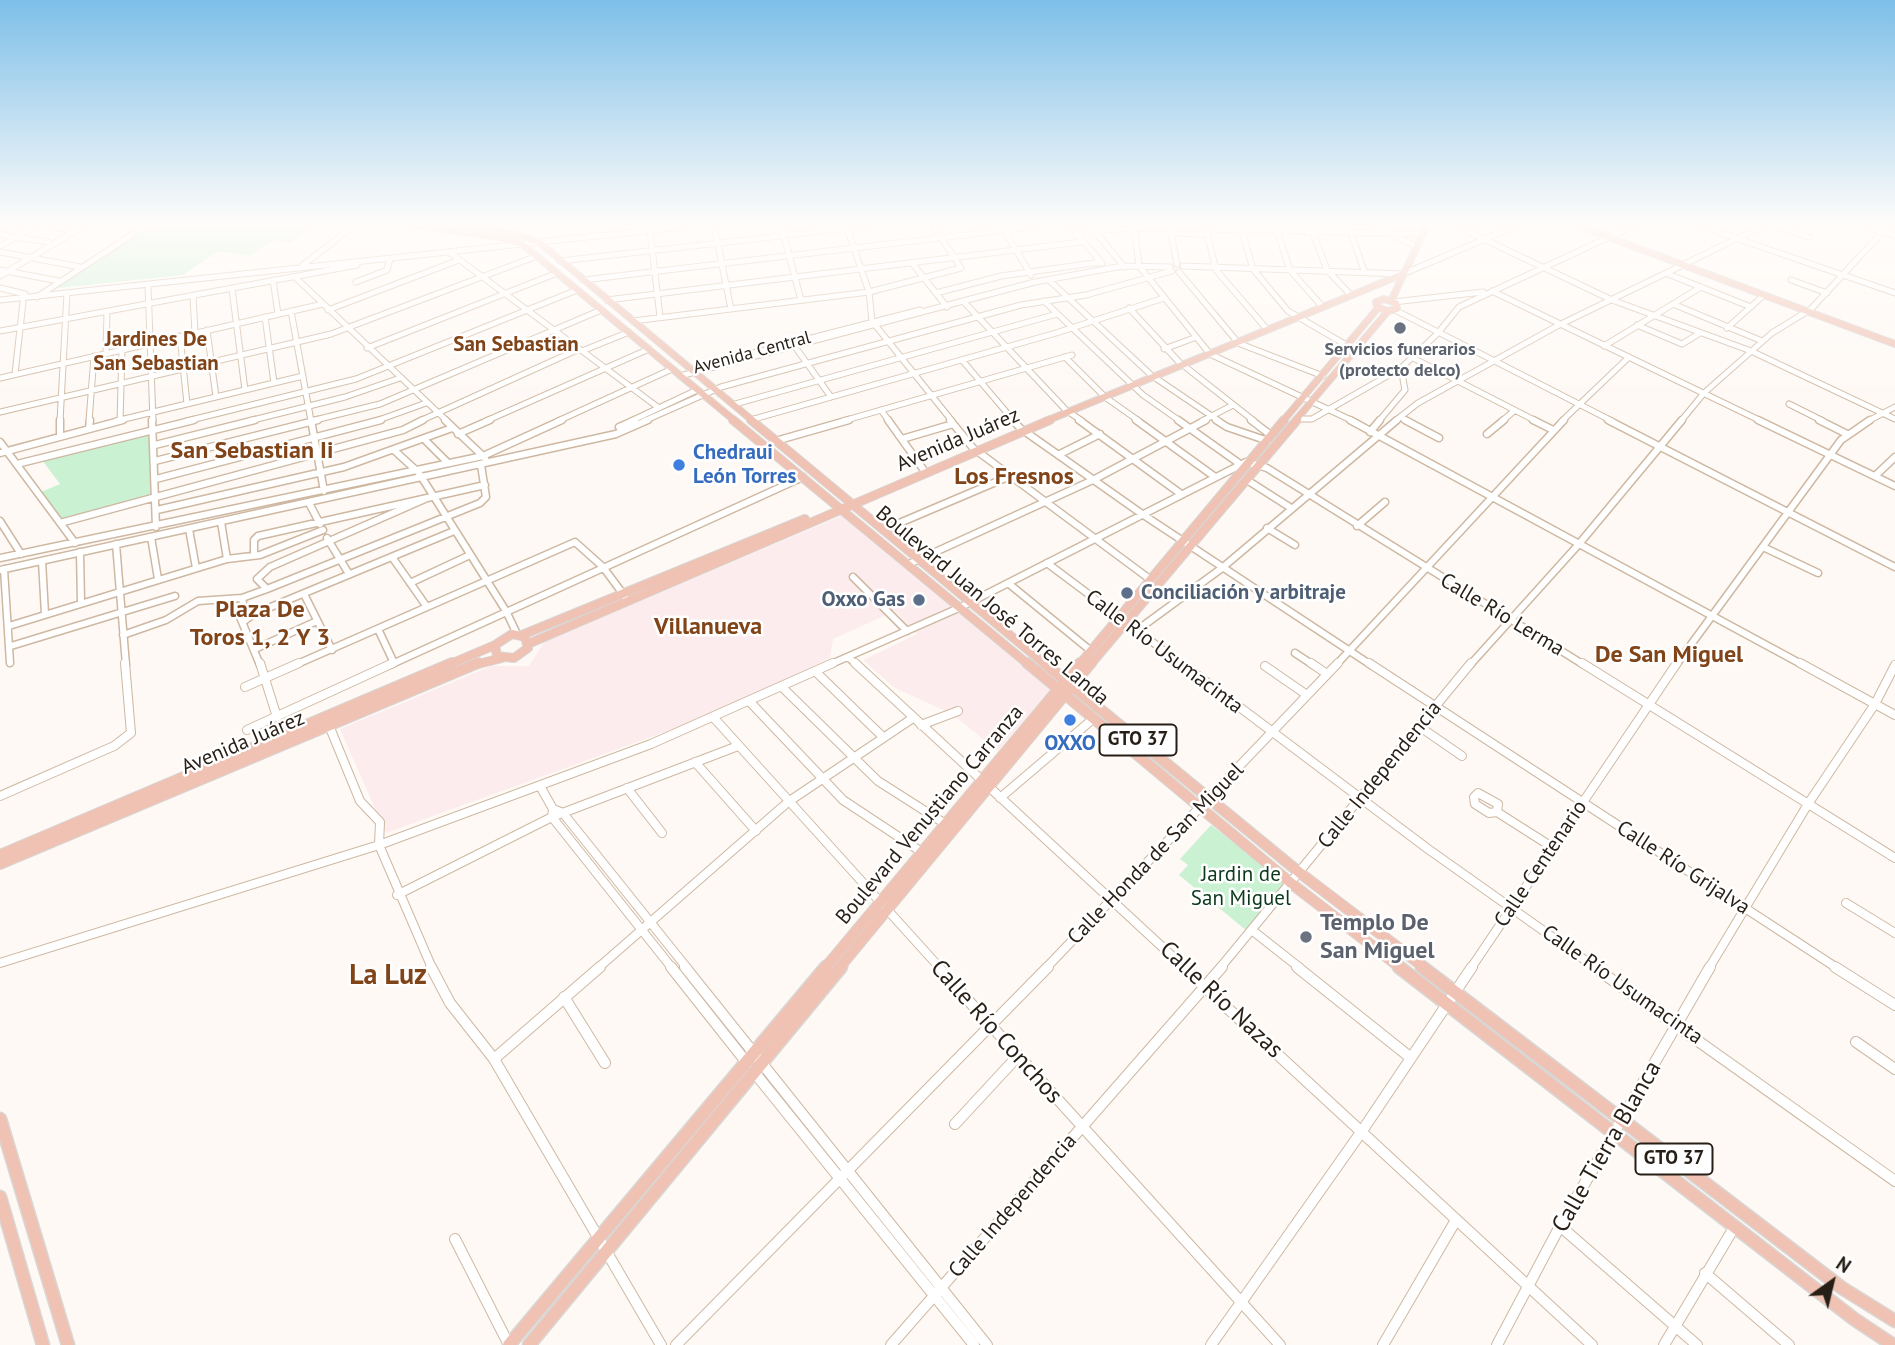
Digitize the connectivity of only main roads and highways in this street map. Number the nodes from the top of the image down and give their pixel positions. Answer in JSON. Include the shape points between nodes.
{"nodes":[{"id":1,"x":574,"y":288,"type":"edge"},
{"id":2,"x":593,"y":288,"type":"edge"},
{"id":3,"x":1360,"y":288,"type":"edge"},
{"id":4,"x":1365,"y":288,"type":"edge"},
{"id":5,"x":1394,"y":288,"type":"edge"},
{"id":6,"x":1745,"y":288,"type":"edge"},
{"id":7,"x":1748,"y":288,"type":"edge"},
{"id":8,"x":1357,"y":291,"type":"junction"},
{"id":9,"x":1390,"y":301,"type":"junction"},
{"id":10,"x":1378,"y":305,"type":"junction"},
{"id":11,"x":1810,"y":310,"type":"junction"},
{"id":12,"x":1392,"y":311,"type":"junction"},
{"id":13,"x":1295,"y":316,"type":"junction"},
{"id":14,"x":1237,"y":341,"type":"junction"},
{"id":15,"x":1895,"y":342,"type":"edge"},
{"id":16,"x":715,"y":390,"type":"junction"},
{"id":17,"x":1310,"y":399,"type":"junction"},
{"id":18,"x":751,"y":417,"type":"junction"},
{"id":19,"x":1270,"y":439,"type":"joint"},
{"id":20,"x":975,"y":449,"type":"junction"},
{"id":21,"x":1255,"y":464,"type":"junction"},
{"id":22,"x":850,"y":502,"type":"junction"},
{"id":23,"x":839,"y":507,"type":"junction"},
{"id":24,"x":1187,"y":545,"type":"junction"},
{"id":25,"x":626,"y":598,"type":"junction"},
{"id":26,"x":965,"y":605,"type":"junction"},
{"id":27,"x":1123,"y":621,"type":"junction"},
{"id":28,"x":519,"y":634,"type":"junction"},
{"id":29,"x":528,"y":644,"type":"junction"},
{"id":30,"x":495,"y":645,"type":"junction"},
{"id":31,"x":502,"y":658,"type":"junction"},
{"id":32,"x":1070,"y":683,"type":"junction"},
{"id":33,"x":1063,"y":692,"type":"junction"},
{"id":34,"x":327,"y":722,"type":"junction"},
{"id":35,"x":986,"y":785,"type":"junction"},
{"id":36,"x":0,"y":855,"type":"edge"},
{"id":37,"x":0,"y":864,"type":"edge"},
{"id":38,"x":884,"y":909,"type":"junction"},
{"id":39,"x":1452,"y":998,"type":"junction"},
{"id":40,"x":0,"y":1119,"type":"edge"},
{"id":41,"x":0,"y":1197,"type":"edge"},
{"id":42,"x":1894,"y":1320,"type":"edge"},
{"id":43,"x":1888,"y":1343,"type":"edge"},
{"id":44,"x":43,"y":1345,"type":"edge"},
{"id":45,"x":68,"y":1345,"type":"edge"},
{"id":46,"x":509,"y":1345,"type":"edge"},
{"id":47,"x":529,"y":1345,"type":"edge"}],
"edges":[{"from":1,"to":23,"type":"main road","name":"Boulevard Juan José Torres Landa","number":"GTO 37"},
{"from":2,"to":16,"type":"main road","name":"Boulevard Juan José Torres Landa","number":"GTO 37"},
{"from":3,"to":13,"type":"main road","name":"Avenida Juárez"},
{"from":4,"to":8,"type":"main road","name":"Avenida Juárez"},
{"from":5,"to":9,"type":"main road"},
{"from":6,"to":11,"type":"main road"},
{"from":7,"to":11,"type":"main road"},
{"from":8,"to":10,"type":"main road"},
{"from":8,"to":13,"type":"main road","name":"Avenida Juárez"},
{"from":9,"to":10,"type":"main road"},
{"from":9,"to":12,"type":"main road","via":[[1398,307]]},
{"from":10,"to":12,"type":"main road"},
{"from":10,"to":17,"type":"main road","name":"Boulevard Venustiano Carranza"},
{"from":11,"to":15,"type":"main road"},
{"from":12,"to":17,"type":"main road","name":"Boulevard Venustiano Carranza"},
{"from":13,"to":14,"type":"main road","name":"Avenida Juárez"},
{"from":13,"to":14,"type":"main road","name":"Avenida Juárez"},
{"from":14,"to":20,"type":"main road","name":"Avenida Juárez"},
{"from":16,"to":18,"type":"main road","name":"Boulevard Juan José Torres Landa","number":"GTO 37"},
{"from":16,"to":18,"type":"main road"},
{"from":17,"to":19,"type":"main road","name":"Boulevard Venustiano Carranza"},
{"from":17,"to":21,"type":"main road","name":"Boulevard Venustiano Carranza","via":[[1298,419]]},
{"from":18,"to":22,"type":"main road","name":"Boulevard Juan José Torres Landa","number":"GTO 37"},
{"from":19,"to":21,"type":"main road","name":"Boulevard Venustiano Carranza"},
{"from":20,"to":22,"type":"main road","name":"Avenida Juárez"},
{"from":20,"to":22,"type":"main road","name":"Avenida Juárez"},
{"from":21,"to":24,"type":"main road","name":"Boulevard Venustiano Carranza"},
{"from":21,"to":24,"type":"main road","name":"Boulevard Venustiano Carranza","via":[[1247,480]]},
{"from":22,"to":23,"type":"main road","name":"Avenida Juárez"},
{"from":22,"to":26,"type":"main road","name":"Boulevard Juan José Torres Landa","number":"GTO 37"},
{"from":23,"to":25,"type":"main road","name":"Avenida Juárez"},
{"from":23,"to":26,"type":"main road","name":"Boulevard Juan José Torres Landa","number":"GTO 37"},
{"from":24,"to":27,"type":"main road","name":"Boulevard Venustiano Carranza"},
{"from":24,"to":27,"type":"main road","name":"Boulevard Venustiano Carranza","via":[[1151,580]]},
{"from":25,"to":28,"type":"main road","name":"Avenida Juárez"},
{"from":25,"to":29,"type":"main road","name":"Avenida Juárez"},
{"from":26,"to":32,"type":"main road","name":"Boulevard Juan José Torres Landa","number":"GTO 37"},
{"from":26,"to":33,"type":"main road","name":"Boulevard Juan José Torres Landa","number":"GTO 37"},
{"from":27,"to":32,"type":"main road","name":"Boulevard Venustiano Carranza"},
{"from":27,"to":32,"type":"main road","name":"Boulevard Venustiano Carranza","via":[[1091,651]]},
{"from":28,"to":29,"type":"main road"},
{"from":28,"to":30,"type":"main road","via":[[506,636]]},
{"from":29,"to":31,"type":"main road","via":[[519,656]]},
{"from":30,"to":31,"type":"main road","via":[[495,653]]},
{"from":30,"to":34,"type":"main road","name":"Avenida Juárez"},
{"from":31,"to":34,"type":"main road","name":"Avenida Juárez"},
{"from":32,"to":33,"type":"main road","name":"Boulevard Venustiano Carranza"},
{"from":32,"to":39,"type":"main road","name":"Boulevard Juan José Torres Landa","number":"GTO 37"},
{"from":33,"to":35,"type":"main road","name":"Boulevard Venustiano Carranza"},
{"from":33,"to":39,"type":"main road","name":"Boulevard Juan José Torres Landa","number":"GTO 37","via":[[1292,884]]},
{"from":34,"to":36,"type":"main road","name":"Avenida Juárez"},
{"from":34,"to":37,"type":"main road","name":"Avenida Juárez"},
{"from":35,"to":38,"type":"main road","name":"Boulevard Venustiano Carranza"},
{"from":35,"to":38,"type":"main road","name":"Boulevard Venustiano Carranza","via":[[923,853]]},
{"from":38,"to":46,"type":"main road","name":"Boulevard Venustiano Carranza","via":[[750,1058]]},
{"from":38,"to":47,"type":"main road","name":"Boulevard Venustiano Carranza","via":[[759,1069]]},
{"from":39,"to":42,"type":"main road","name":"Boulevard Juan José Torres Landa","number":"GTO 37","via":[[1624,1121],[1842,1289]]},
{"from":39,"to":43,"type":"main road","name":"Boulevard Juan José Torres Landa","number":"GTO 37"},
{"from":40,"to":45,"type":"main road"},
{"from":41,"to":44,"type":"main road"}]}
